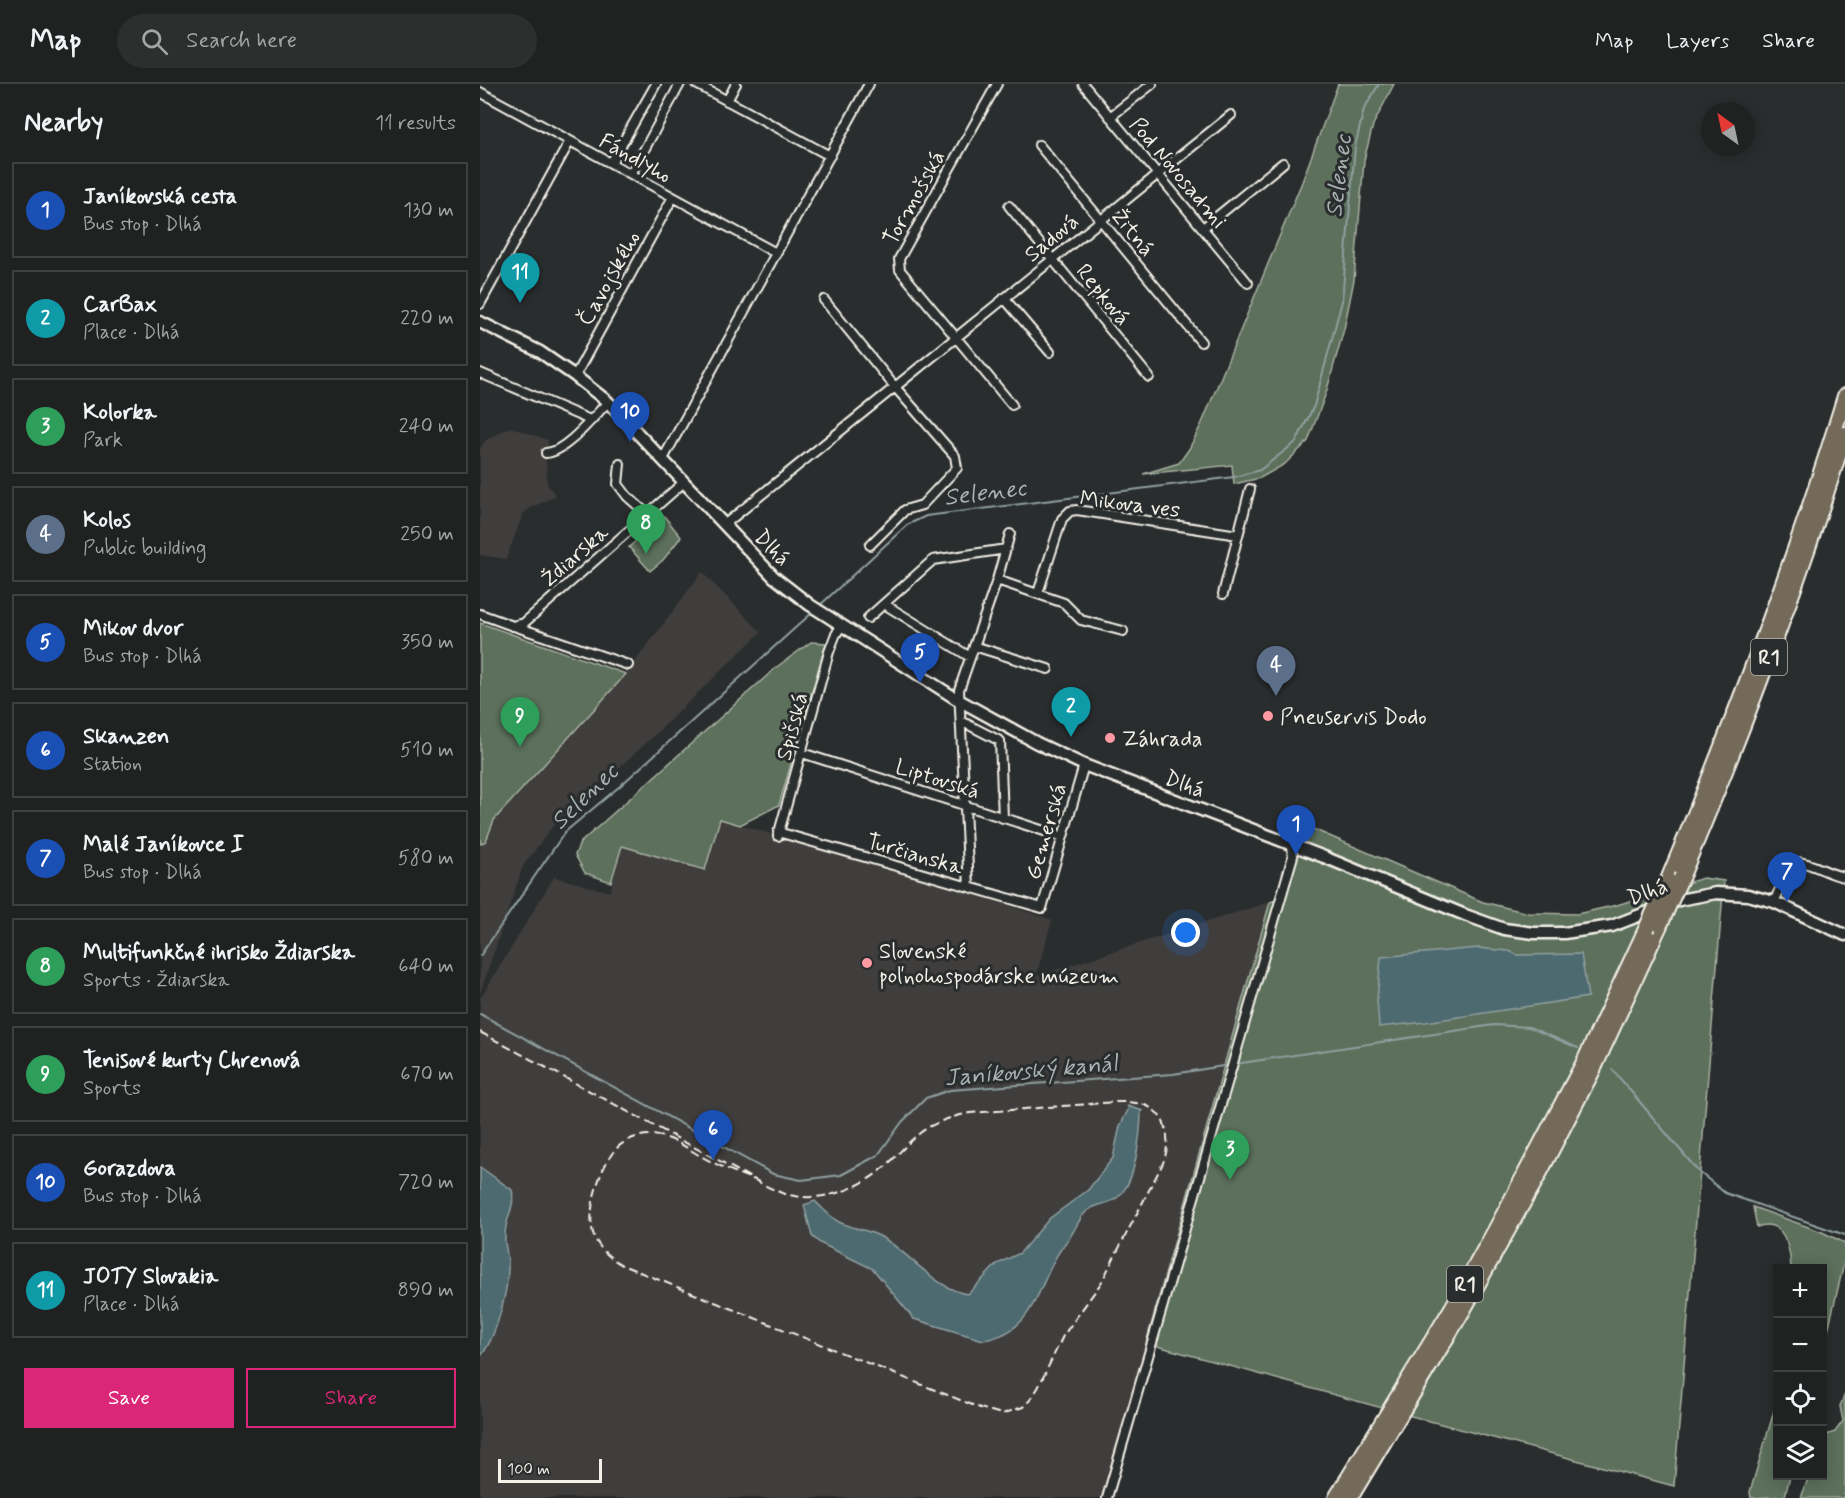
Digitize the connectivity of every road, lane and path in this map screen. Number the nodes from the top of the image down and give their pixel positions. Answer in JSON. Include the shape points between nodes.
{"nodes":[{"id":1,"x":656,"y":84,"type":"edge"},
{"id":2,"x":680,"y":84,"type":"edge"},
{"id":3,"x":696,"y":84,"type":"edge"},
{"id":4,"x":736,"y":84,"type":"edge"},
{"id":5,"x":869,"y":84,"type":"edge"},
{"id":6,"x":997,"y":84,"type":"edge"},
{"id":7,"x":1083,"y":84,"type":"edge"},
{"id":8,"x":1152,"y":84,"type":"edge"},
{"id":9,"x":480,"y":92,"type":"edge"},
{"id":10,"x":727,"y":101,"type":"junction"},
{"id":11,"x":1230,"y":115,"type":"dead end"},
{"id":12,"x":1110,"y":117,"type":"junction"},
{"id":13,"x":570,"y":141,"type":"junction"},
{"id":14,"x":1039,"y":145,"type":"dead end"},
{"id":15,"x":830,"y":156,"type":"junction"},
{"id":16,"x":610,"y":163,"type":"junction"},
{"id":17,"x":1284,"y":163,"type":"dead end"},
{"id":18,"x":630,"y":174,"type":"junction"},
{"id":19,"x":1158,"y":174,"type":"junction"},
{"id":20,"x":673,"y":197,"type":"junction"},
{"id":21,"x":1009,"y":206,"type":"dead end"},
{"id":22,"x":1101,"y":220,"type":"junction"},
{"id":23,"x":1203,"y":228,"type":"junction"},
{"id":24,"x":776,"y":253,"type":"junction"},
{"id":25,"x":1053,"y":259,"type":"junction"},
{"id":26,"x":1248,"y":283,"type":"dead end"},
{"id":27,"x":1004,"y":298,"type":"junction"},
{"id":28,"x":824,"y":300,"type":"dead end"},
{"id":29,"x":480,"y":304,"type":"edge"},
{"id":30,"x":480,"y":322,"type":"edge"},
{"id":31,"x":956,"y":337,"type":"junction"},
{"id":32,"x":1201,"y":342,"type":"dead end"},
{"id":33,"x":1050,"y":352,"type":"dead end"},
{"id":34,"x":480,"y":373,"type":"edge"},
{"id":35,"x":575,"y":376,"type":"junction"},
{"id":36,"x":1149,"y":377,"type":"dead end"},
{"id":37,"x":895,"y":387,"type":"junction"},
{"id":38,"x":1845,"y":396,"type":"edge"},
{"id":39,"x":608,"y":402,"type":"junction"},
{"id":40,"x":1012,"y":405,"type":"dead end"},
{"id":41,"x":590,"y":420,"type":"junction"},
{"id":42,"x":1845,"y":434,"type":"edge"},
{"id":43,"x":546,"y":453,"type":"dead end"},
{"id":44,"x":663,"y":459,"type":"junction"},
{"id":45,"x":620,"y":464,"type":"dead end"},
{"id":46,"x":684,"y":482,"type":"junction"},
{"id":47,"x":1250,"y":489,"type":"dead end"},
{"id":48,"x":648,"y":514,"type":"junction"},
{"id":49,"x":725,"y":524,"type":"junction"},
{"id":50,"x":1010,"y":534,"type":"dead end"},
{"id":51,"x":1238,"y":535,"type":"junction"},
{"id":52,"x":870,"y":545,"type":"dead end"},
{"id":53,"x":1006,"y":549,"type":"junction"},
{"id":54,"x":997,"y":580,"type":"junction"},
{"id":55,"x":1038,"y":593,"type":"junction"},
{"id":56,"x":1223,"y":594,"type":"dead end"},
{"id":57,"x":884,"y":604,"type":"junction"},
{"id":58,"x":480,"y":614,"type":"edge"},
{"id":59,"x":868,"y":618,"type":"dead end"},
{"id":60,"x":513,"y":626,"type":"junction"},
{"id":61,"x":841,"y":626,"type":"junction"},
{"id":62,"x":1123,"y":632,"type":"dead end"},
{"id":63,"x":974,"y":646,"type":"junction"},
{"id":64,"x":970,"y":657,"type":"junction"},
{"id":65,"x":628,"y":665,"type":"dead end"},
{"id":66,"x":1048,"y":669,"type":"dead end"},
{"id":67,"x":960,"y":701,"type":"junction"},
{"id":68,"x":961,"y":721,"type":"junction"},
{"id":69,"x":802,"y":753,"type":"junction"},
{"id":70,"x":1084,"y":765,"type":"junction"},
{"id":71,"x":965,"y":806,"type":"junction"},
{"id":72,"x":1003,"y":818,"type":"junction"},
{"id":73,"x":778,"y":834,"type":"joint"},
{"id":74,"x":1063,"y":837,"type":"junction"},
{"id":75,"x":1291,"y":845,"type":"junction"},
{"id":76,"x":1845,"y":877,"type":"edge"},
{"id":77,"x":969,"y":887,"type":"junction"},
{"id":78,"x":1774,"y":902,"type":"junction"},
{"id":79,"x":1042,"y":908,"type":"joint"},
{"id":80,"x":1653,"y":927,"type":"junction"},
{"id":81,"x":1845,"y":935,"type":"edge"},
{"id":82,"x":1107,"y":1498,"type":"edge"},
{"id":83,"x":1336,"y":1498,"type":"edge"},
{"id":84,"x":1350,"y":1498,"type":"edge"}],
"edges":[{"from":1,"to":16,"type":"street"},
{"from":2,"to":18,"type":"street"},
{"from":3,"to":10,"type":"street"},
{"from":4,"to":10,"type":"street"},
{"from":5,"to":15,"type":"street"},
{"from":6,"to":31,"type":"street","name":"Tormošská","via":[[898,259],[900,270]]},
{"from":7,"to":12,"type":"street","name":"Pod Novosadmi"},
{"from":8,"to":12,"type":"street"},
{"from":9,"to":13,"type":"street","name":"Fándlyho"},
{"from":10,"to":15,"type":"street"},
{"from":11,"to":19,"type":"street","name":"Sadová"},
{"from":12,"to":19,"type":"street","name":"Pod Novosadmi"},
{"from":13,"to":16,"type":"street","name":"Fándlyho"},
{"from":13,"to":29,"type":"street"},
{"from":14,"to":22,"type":"street","name":"Žitná"},
{"from":15,"to":24,"type":"street"},
{"from":16,"to":18,"type":"street","name":"Fándlyho"},
{"from":17,"to":23,"type":"street"},
{"from":18,"to":20,"type":"street","name":"Fándlyho"},
{"from":19,"to":22,"type":"street","name":"Sadová"},
{"from":19,"to":23,"type":"street","name":"Pod Novosadmi"},
{"from":20,"to":24,"type":"street","name":"Fándlyho"},
{"from":20,"to":35,"type":"street","name":"Čavojského"},
{"from":21,"to":25,"type":"street","name":"Repková"},
{"from":22,"to":25,"type":"street","name":"Sadová"},
{"from":22,"to":32,"type":"street","name":"Žitná"},
{"from":23,"to":26,"type":"street","name":"Pod Novosadmi"},
{"from":24,"to":44,"type":"street"},
{"from":25,"to":27,"type":"street","name":"Sadová"},
{"from":25,"to":36,"type":"street","name":"Repková"},
{"from":27,"to":31,"type":"street","name":"Sadová"},
{"from":27,"to":33,"type":"street"},
{"from":28,"to":37,"type":"street"},
{"from":30,"to":35,"type":"street","name":"Dlhá","via":[[540,352]]},
{"from":31,"to":37,"type":"street","name":"Sadová"},
{"from":31,"to":40,"type":"street","name":"Tormošská"},
{"from":34,"to":41,"type":"street"},
{"from":35,"to":39,"type":"street","name":"Dlhá"},
{"from":37,"to":49,"type":"street","name":"Sadová"},
{"from":37,"to":52,"type":"street","via":[[955,456],[957,468],[922,505],[905,510]]},
{"from":38,"to":80,"type":"highway","number":"R1","bridge":true,"via":[[1776,607]]},
{"from":39,"to":41,"type":"street"},
{"from":39,"to":44,"type":"street","name":"Dlhá"},
{"from":41,"to":43,"type":"street","via":[[560,449]]},
{"from":42,"to":80,"type":"highway","number":"R1","bridge":true,"via":[[1806,555],[1718,789],[1682,876]]},
{"from":44,"to":46,"type":"street","name":"Dlhá"},
{"from":45,"to":48,"type":"street","via":[[618,484]]},
{"from":46,"to":48,"type":"street","name":"Ždiarska"},
{"from":46,"to":49,"type":"street","name":"Dlhá"},
{"from":47,"to":51,"type":"street"},
{"from":48,"to":60,"type":"street","name":"Ždiarska","via":[[524,623]]},
{"from":49,"to":61,"type":"street","name":"Dlhá","via":[[774,577]]},
{"from":50,"to":53,"type":"street"},
{"from":51,"to":55,"type":"street","name":"Mikova ves","via":[[1070,511],[1062,519]]},
{"from":51,"to":56,"type":"street"},
{"from":53,"to":54,"type":"street"},
{"from":53,"to":57,"type":"street","via":[[933,560]]},
{"from":54,"to":55,"type":"street"},
{"from":54,"to":63,"type":"street"},
{"from":55,"to":62,"type":"street","via":[[1064,603],[1081,620]]},
{"from":57,"to":59,"type":"street"},
{"from":57,"to":64,"type":"street"},
{"from":58,"to":60,"type":"street"},
{"from":60,"to":65,"type":"street"},
{"from":61,"to":67,"type":"street","name":"Dlhá"},
{"from":61,"to":69,"type":"street","name":"Spišská","via":[[829,652]]},
{"from":63,"to":64,"type":"street"},
{"from":63,"to":66,"type":"street"},
{"from":64,"to":67,"type":"street","via":[[959,690]]},
{"from":67,"to":68,"type":"street"},
{"from":67,"to":70,"type":"street","name":"Dlhá"},
{"from":68,"to":71,"type":"street"},
{"from":68,"to":72,"type":"street","via":[[999,741]]},
{"from":69,"to":71,"type":"street","name":"Liptovská"},
{"from":69,"to":73,"type":"street","name":"Spišská"},
{"from":70,"to":74,"type":"street","name":"Gemerská"},
{"from":70,"to":75,"type":"street","name":"Dlhá"},
{"from":71,"to":72,"type":"street","name":"Liptovská"},
{"from":71,"to":77,"type":"street"},
{"from":72,"to":74,"type":"street","name":"Liptovská"},
{"from":73,"to":77,"type":"street","name":"Turčianska"},
{"from":74,"to":79,"type":"street","name":"Gemerská"},
{"from":75,"to":78,"type":"street","name":"Dlhá","via":[[1504,929],[1534,933],[1612,926],[1679,900],[1716,893]]},
{"from":75,"to":82,"type":"street","via":[[1293,856]]},
{"from":76,"to":78,"type":"street","via":[[1796,862]]},
{"from":77,"to":79,"type":"street","name":"Turčianska"},
{"from":78,"to":81,"type":"street","name":"Dlhá"},
{"from":80,"to":83,"type":"highway","number":"R1","via":[[1502,1218]]},
{"from":80,"to":84,"type":"highway","number":"R1","via":[[1594,1068],[1537,1178],[1451,1332]]}]}
